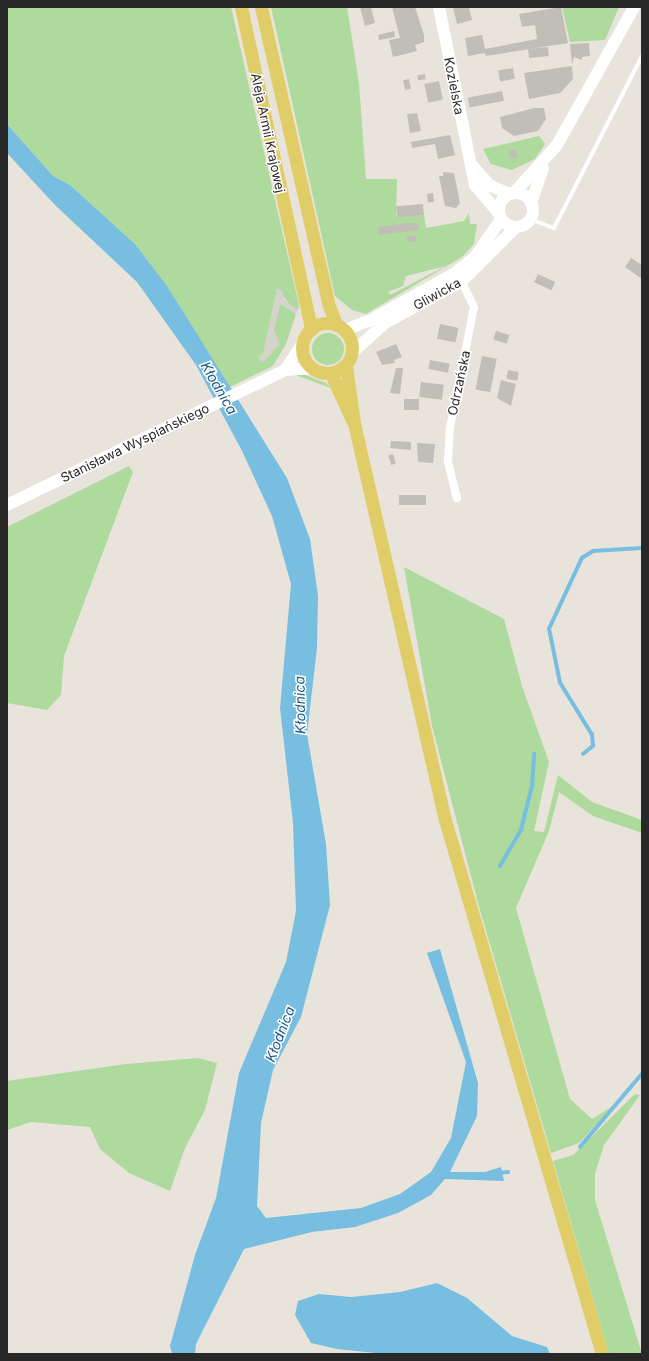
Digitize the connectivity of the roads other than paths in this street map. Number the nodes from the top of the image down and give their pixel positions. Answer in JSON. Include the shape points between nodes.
{"nodes":[{"id":1,"x":241,"y":7,"type":"edge"},
{"id":2,"x":261,"y":7,"type":"edge"},
{"id":3,"x":439,"y":7,"type":"edge"},
{"id":4,"x":634,"y":7,"type":"edge"},
{"id":5,"x":642,"y":56,"type":"edge"},
{"id":6,"x":546,"y":159,"type":"junction"},
{"id":7,"x":471,"y":164,"type":"junction"},
{"id":8,"x":512,"y":193,"type":"junction"},
{"id":9,"x":531,"y":203,"type":"junction"},
{"id":10,"x":500,"y":216,"type":"junction"},
{"id":11,"x":530,"y":219,"type":"junction"},
{"id":12,"x":516,"y":227,"type":"junction"},
{"id":13,"x":459,"y":277,"type":"junction"},
{"id":14,"x":341,"y":327,"type":"junction"},
{"id":15,"x":311,"y":329,"type":"junction"},
{"id":16,"x":302,"y":345,"type":"junction"},
{"id":17,"x":353,"y":352,"type":"junction"},
{"id":18,"x":346,"y":366,"type":"junction"},
{"id":19,"x":312,"y":368,"type":"junction"},
{"id":20,"x":286,"y":370,"type":"junction"},
{"id":21,"x":331,"y":374,"type":"junction"},
{"id":22,"x":354,"y":423,"type":"junction"},
{"id":23,"x":457,"y":498,"type":"dead end"},
{"id":24,"x":7,"y":505,"type":"edge"},
{"id":25,"x":602,"y":1354,"type":"edge"}],
"edges":[{"from":1,"to":15,"type":"main road","name":"Aleja Armii Krajowej"},
{"from":2,"to":14,"type":"main road","name":"Aleja Armii Krajowej","via":[[316,254]]},
{"from":3,"to":7,"type":"main road","name":"Kozielska"},
{"from":4,"to":6,"type":"main road"},
{"from":5,"to":11,"type":"lane","via":[[554,228]]},
{"from":6,"to":8,"type":"main road"},
{"from":6,"to":9,"type":"main road"},
{"from":7,"to":8,"type":"main road","via":[[489,184]]},
{"from":7,"to":10,"type":"main road","name":"Kozielska","via":[[475,184]]},
{"from":8,"to":9,"type":"main road","via":[[525,195]]},
{"from":8,"to":10,"type":"main road","via":[[500,204]]},
{"from":9,"to":11,"type":"main road"},
{"from":10,"to":12,"type":"main road"},
{"from":10,"to":13,"type":"main road","name":"Gliwicka","via":[[475,257]]},
{"from":11,"to":12,"type":"main road"},
{"from":12,"to":13,"type":"main road","name":"Gliwicka"},
{"from":13,"to":14,"type":"main road","name":"Gliwicka","via":[[364,324]]},
{"from":13,"to":17,"type":"main road","name":"Gliwicka","via":[[379,326]]},
{"from":13,"to":23,"type":"street","name":"Odrzańska","via":[[474,306],[450,428],[448,462]]},
{"from":14,"to":15,"type":"main road","via":[[323,323]]},
{"from":14,"to":17,"type":"main road"},
{"from":15,"to":16,"type":"main road"},
{"from":16,"to":19,"type":"main road","via":[[304,359]]},
{"from":16,"to":20,"type":"main road"},
{"from":17,"to":18,"type":"main road"},
{"from":18,"to":21,"type":"main road"},
{"from":18,"to":22,"type":"main road"},
{"from":19,"to":20,"type":"main road","name":"Stanisława Wyspiańskiego"},
{"from":19,"to":21,"type":"main road"},
{"from":20,"to":24,"type":"main road","name":"Stanisława Wyspiańskiego"},
{"from":21,"to":22,"type":"main road"},
{"from":22,"to":25,"type":"main road","via":[[445,820]]}]}
